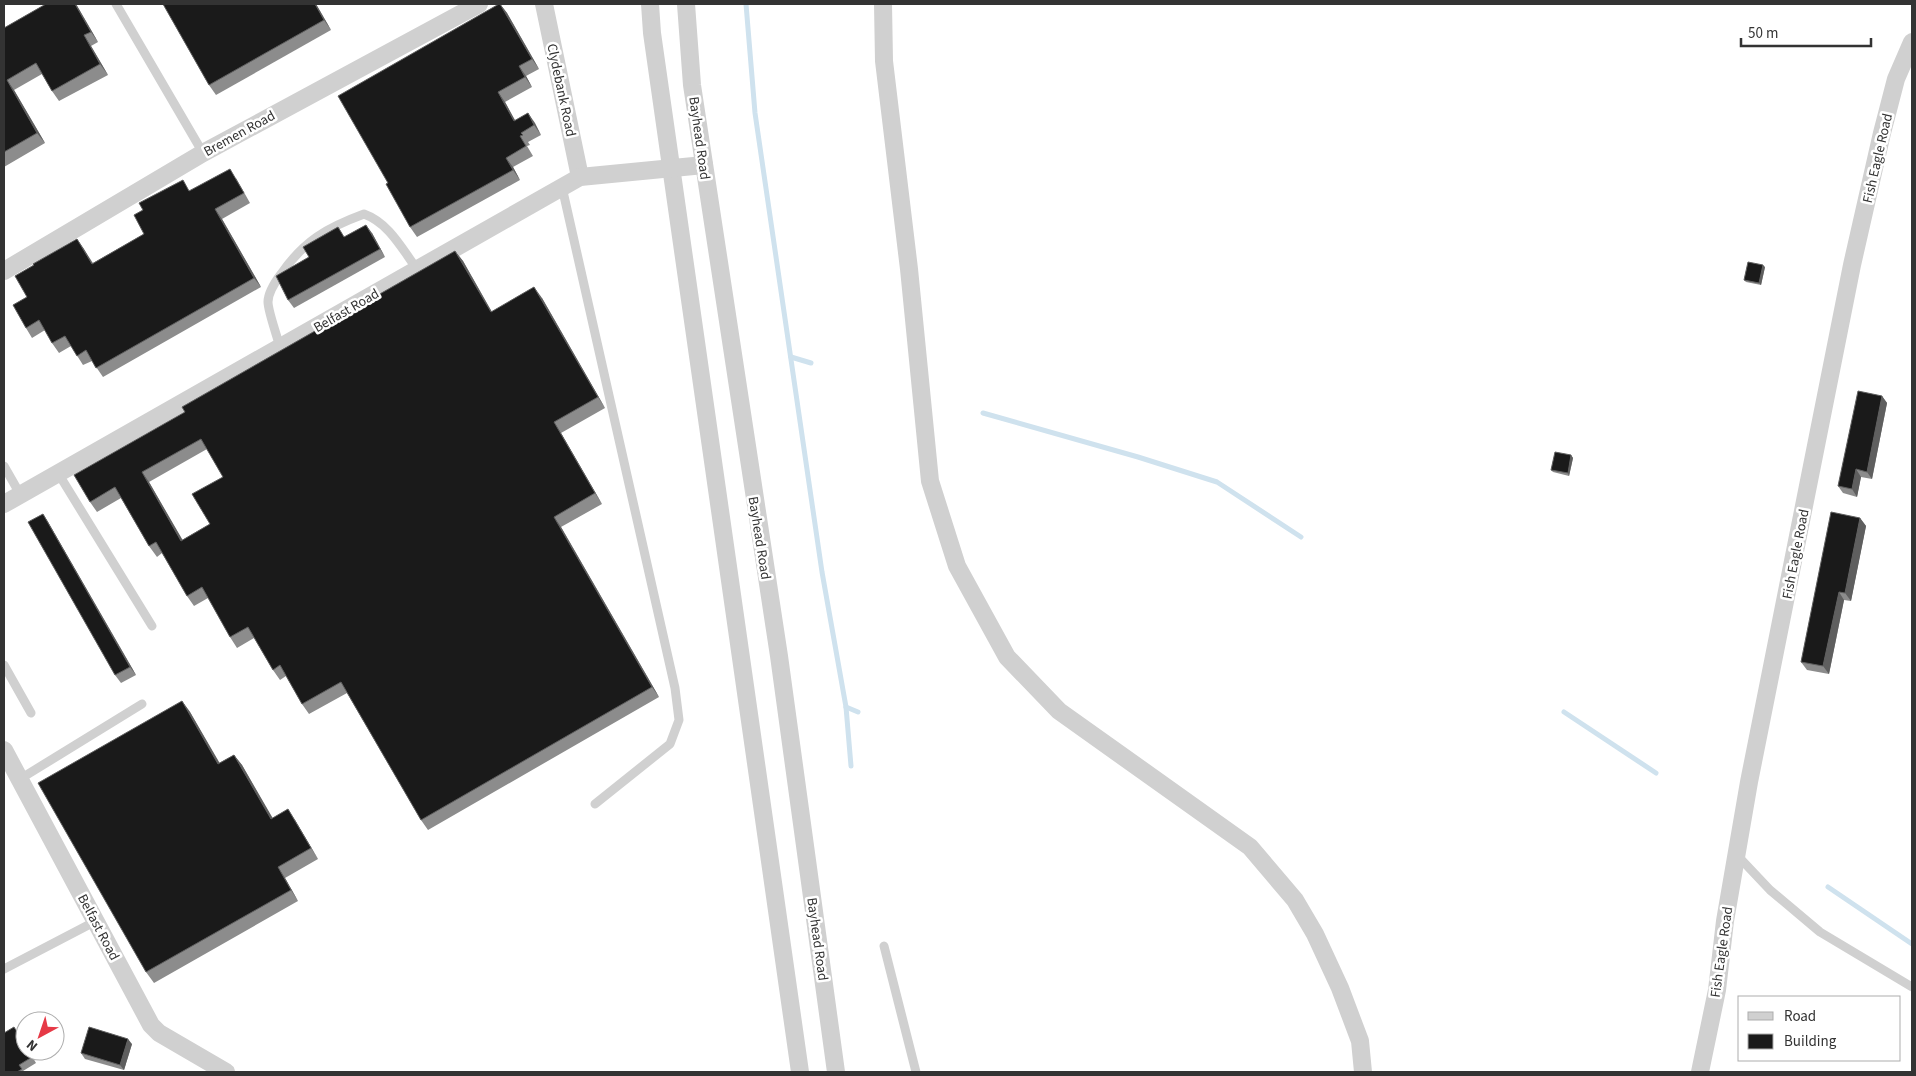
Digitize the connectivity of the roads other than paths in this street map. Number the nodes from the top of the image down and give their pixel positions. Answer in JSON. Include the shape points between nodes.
{"nodes":[{"id":1,"x":116,"y":4,"type":"edge"},
{"id":2,"x":479,"y":4,"type":"edge"},
{"id":3,"x":544,"y":4,"type":"edge"},
{"id":4,"x":650,"y":4,"type":"edge"},
{"id":5,"x":686,"y":4,"type":"edge"},
{"id":6,"x":883,"y":4,"type":"edge"},
{"id":7,"x":1912,"y":42,"type":"edge"},
{"id":8,"x":202,"y":153,"type":"junction"},
{"id":9,"x":704,"y":165,"type":"junction"},
{"id":10,"x":671,"y":168,"type":"junction"},
{"id":11,"x":580,"y":177,"type":"junction"},
{"id":12,"x":562,"y":187,"type":"junction"},
{"id":13,"x":417,"y":269,"type":"junction"},
{"id":14,"x":4,"y":271,"type":"edge"},
{"id":15,"x":280,"y":347,"type":"junction"},
{"id":16,"x":4,"y":466,"type":"edge"},
{"id":17,"x":58,"y":473,"type":"junction"},
{"id":18,"x":20,"y":494,"type":"junction"},
{"id":19,"x":4,"y":504,"type":"edge"},
{"id":20,"x":152,"y":626,"type":"dead end"},
{"id":21,"x":4,"y":665,"type":"edge"},
{"id":22,"x":142,"y":704,"type":"dead end"},
{"id":23,"x":31,"y":713,"type":"dead end"},
{"id":24,"x":4,"y":750,"type":"edge"},
{"id":25,"x":20,"y":779,"type":"junction"},
{"id":26,"x":595,"y":804,"type":"dead end"},
{"id":27,"x":1736,"y":854,"type":"junction"},
{"id":28,"x":96,"y":921,"type":"junction"},
{"id":29,"x":884,"y":946,"type":"dead end"},
{"id":30,"x":4,"y":969,"type":"edge"},
{"id":31,"x":1912,"y":987,"type":"edge"},
{"id":32,"x":226,"y":1072,"type":"edge"},
{"id":33,"x":800,"y":1072,"type":"edge"},
{"id":34,"x":836,"y":1072,"type":"edge"},
{"id":35,"x":916,"y":1072,"type":"edge"},
{"id":36,"x":1363,"y":1072,"type":"edge"},
{"id":37,"x":1700,"y":1072,"type":"edge"}],
"edges":[{"from":1,"to":8,"type":"lane"},
{"from":2,"to":8,"type":"street","name":"Bremen Road"},
{"from":3,"to":11,"type":"street","name":"Clydebank Road"},
{"from":4,"to":10,"type":"street"},
{"from":5,"to":9,"type":"street","name":"Bayhead Road","via":[[692,85]]},
{"from":6,"to":36,"type":"street","via":[[884,61],[930,481],[957,566],[1007,657],[1059,711],[1250,847],[1295,900],[1340,988],[1360,1041]]},
{"from":7,"to":27,"type":"street","name":"Fish Eagle Road","via":[[1896,79],[1852,265]]},
{"from":8,"to":14,"type":"street","name":"Bremen Road"},
{"from":9,"to":10,"type":"street","name":"Belfast Road"},
{"from":9,"to":34,"type":"street","name":"Bayhead Road","via":[[779,656]]},
{"from":10,"to":11,"type":"street","name":"Belfast Road"},
{"from":10,"to":33,"type":"street"},
{"from":11,"to":12,"type":"street","name":"Belfast Road"},
{"from":12,"to":13,"type":"street","name":"Belfast Road"},
{"from":12,"to":26,"type":"lane","via":[[675,688],[679,720],[670,744]]},
{"from":13,"to":15,"type":"street","name":"Belfast Road"},
{"from":13,"to":15,"type":"lane","via":[[384,225],[374,217],[364,214],[343,222],[299,250],[271,290],[268,303]]},
{"from":15,"to":17,"type":"street","name":"Belfast Road"},
{"from":16,"to":18,"type":"lane"},
{"from":17,"to":18,"type":"street","name":"Belfast Road"},
{"from":17,"to":20,"type":"lane"},
{"from":18,"to":19,"type":"street","name":"Belfast Road"},
{"from":21,"to":23,"type":"lane"},
{"from":22,"to":25,"type":"lane"},
{"from":24,"to":25,"type":"street","name":"Belfast Road"},
{"from":25,"to":28,"type":"street","name":"Belfast Road"},
{"from":27,"to":31,"type":"lane","via":[[1770,890],[1820,932]]},
{"from":27,"to":37,"type":"street","name":"Fish Eagle Road","via":[[1717,990]]},
{"from":28,"to":30,"type":"lane"},
{"from":28,"to":32,"type":"street","name":"Belfast Road","via":[[151,1025],[159,1033]]},
{"from":29,"to":35,"type":"lane"}]}
